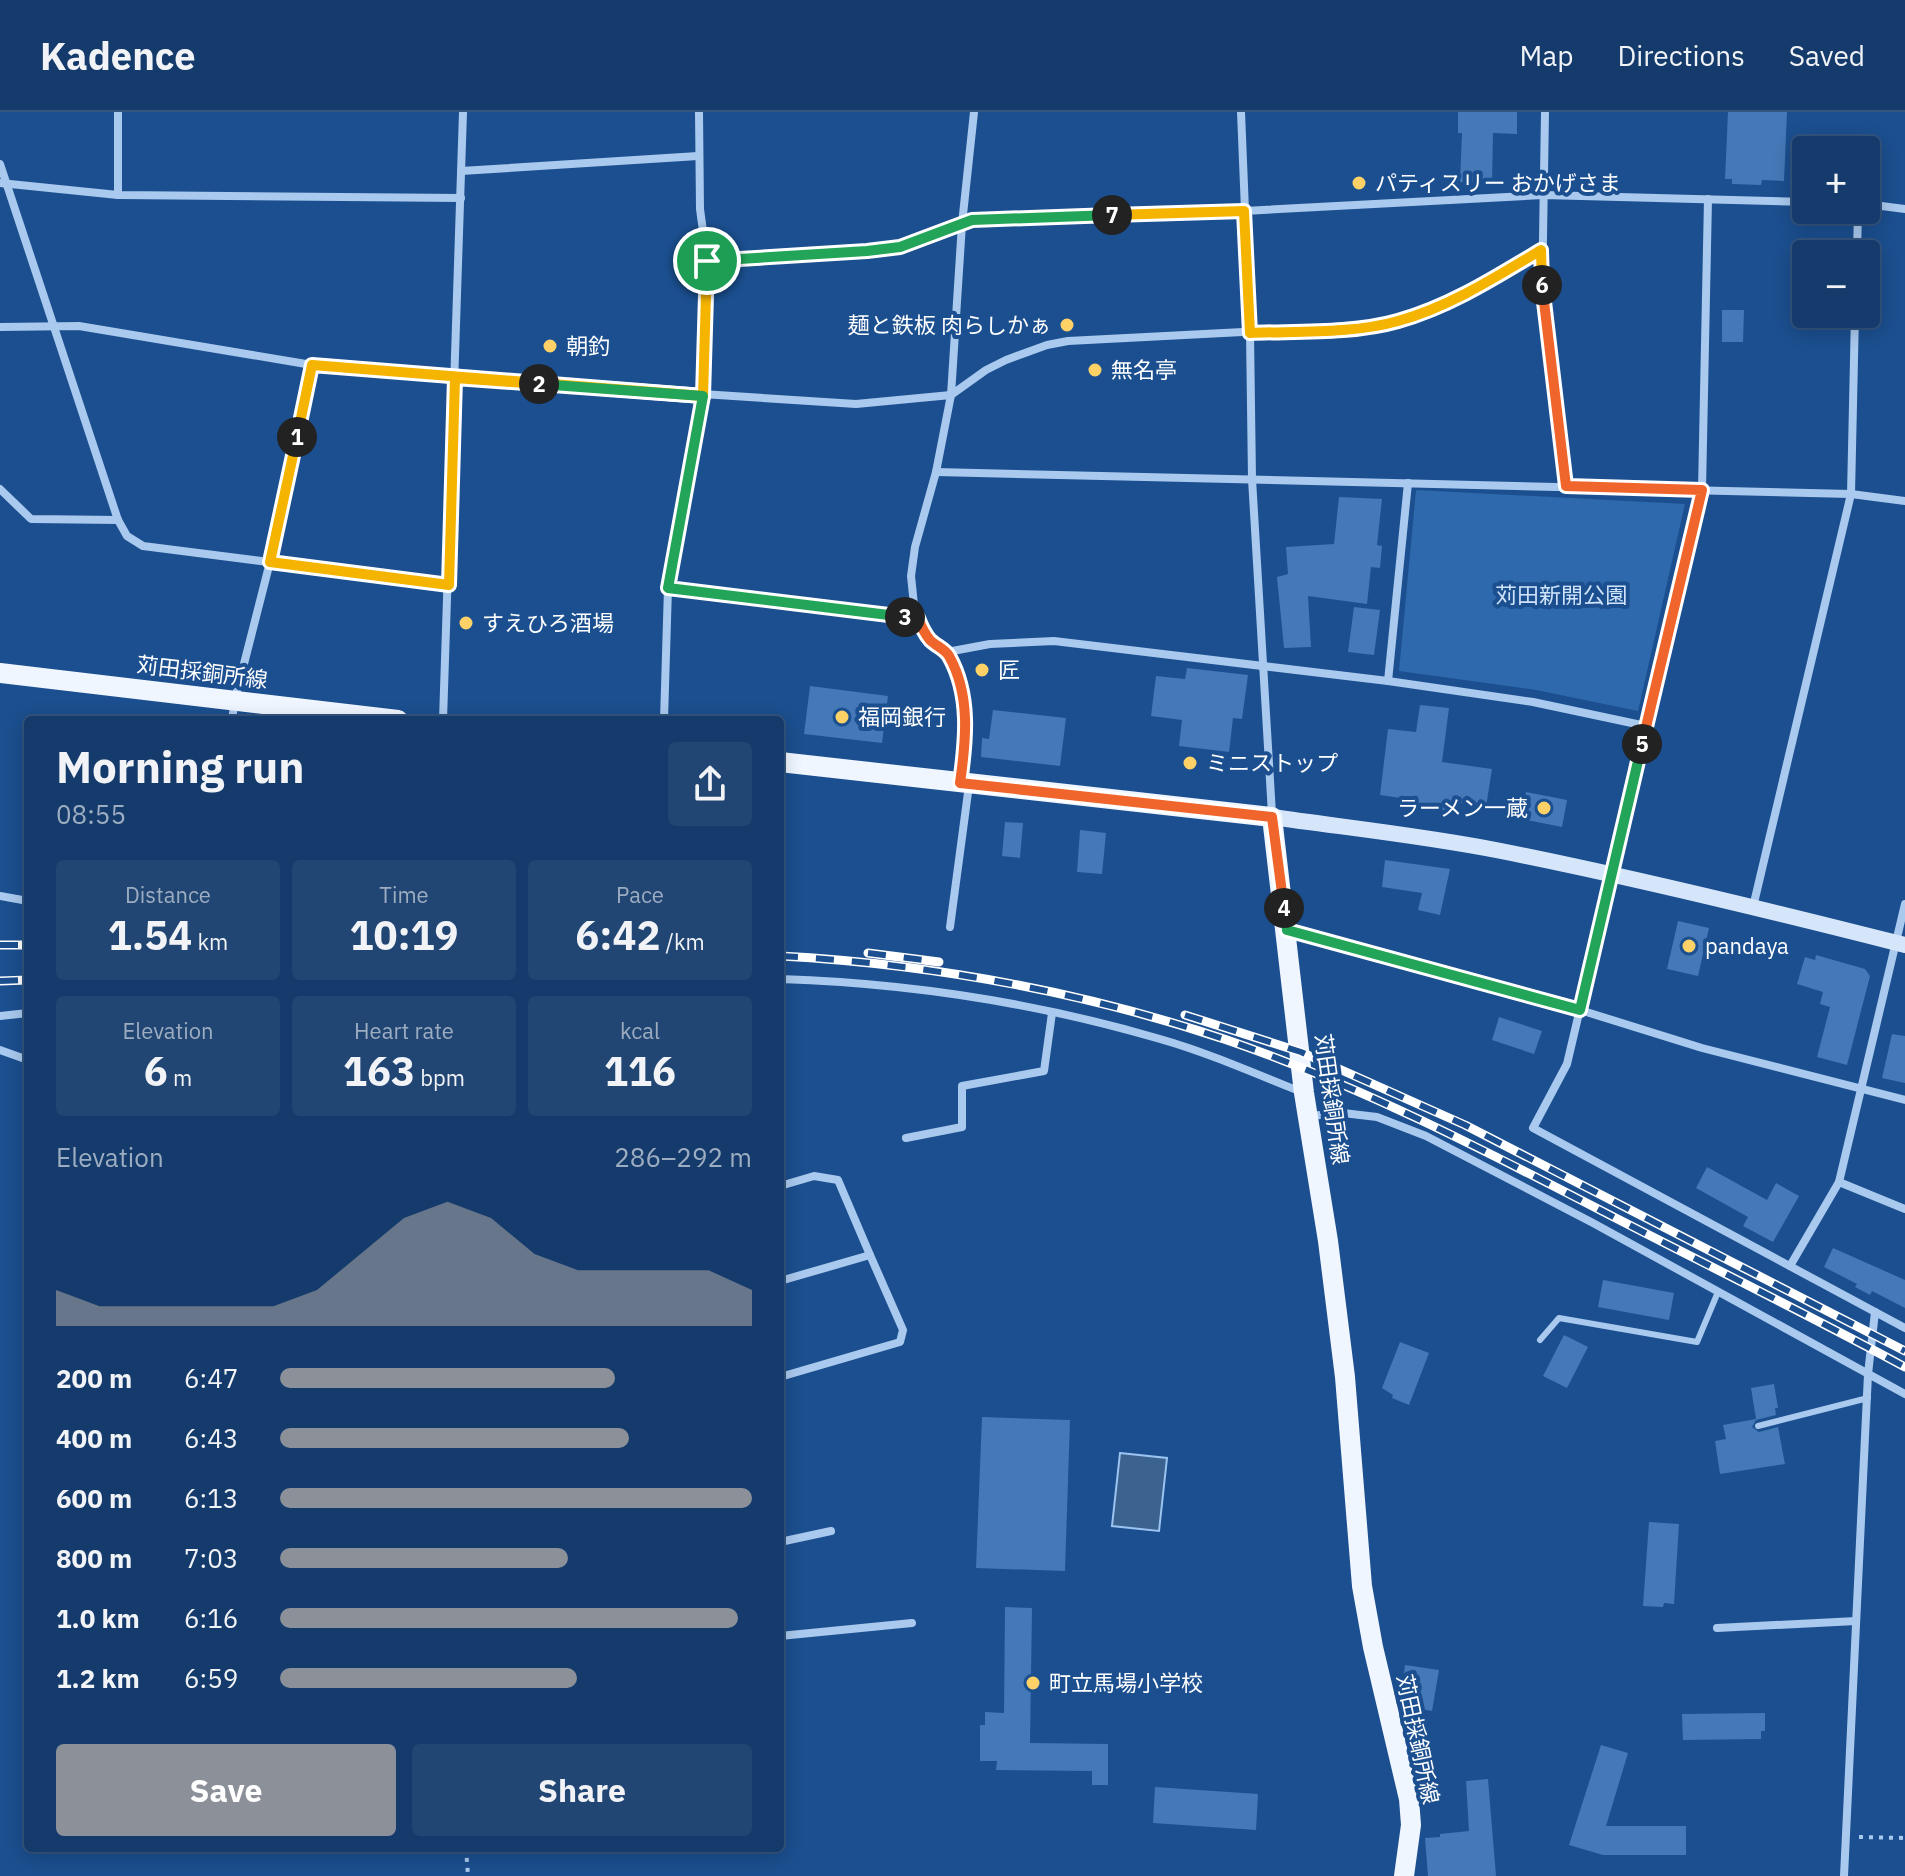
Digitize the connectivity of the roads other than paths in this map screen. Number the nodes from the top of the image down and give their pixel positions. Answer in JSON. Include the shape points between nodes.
{"nodes":[{"id":1,"x":118,"y":112,"type":"edge"},
{"id":2,"x":463,"y":112,"type":"edge"},
{"id":3,"x":699,"y":112,"type":"edge"},
{"id":4,"x":974,"y":112,"type":"edge"},
{"id":5,"x":1241,"y":112,"type":"edge"},
{"id":6,"x":1545,"y":112,"type":"edge"},
{"id":7,"x":698,"y":156,"type":"junction"},
{"id":8,"x":0,"y":164,"type":"edge"},
{"id":9,"x":461,"y":171,"type":"junction"},
{"id":10,"x":3,"y":184,"type":"edge"},
{"id":11,"x":118,"y":195,"type":"junction"},
{"id":12,"x":1543,"y":195,"type":"junction"},
{"id":13,"x":461,"y":198,"type":"junction"},
{"id":14,"x":1708,"y":199,"type":"junction"},
{"id":15,"x":1792,"y":202,"type":"edge"},
{"id":16,"x":1880,"y":206,"type":"edge"},
{"id":17,"x":1905,"y":209,"type":"edge"},
{"id":18,"x":1244,"y":211,"type":"junction"},
{"id":19,"x":962,"y":224,"type":"junction"},
{"id":20,"x":1541,"y":250,"type":"junction"},
{"id":21,"x":707,"y":261,"type":"junction"},
{"id":22,"x":0,"y":327,"type":"edge"},
{"id":23,"x":54,"y":327,"type":"junction"},
{"id":24,"x":1855,"y":328,"type":"edge"},
{"id":25,"x":1250,"y":333,"type":"junction"},
{"id":26,"x":312,"y":365,"type":"junction"},
{"id":27,"x":455,"y":378,"type":"junction"},
{"id":28,"x":951,"y":395,"type":"junction"},
{"id":29,"x":703,"y":396,"type":"junction"},
{"id":30,"x":936,"y":472,"type":"junction"},
{"id":31,"x":1252,"y":479,"type":"junction"},
{"id":32,"x":1408,"y":483,"type":"junction"},
{"id":33,"x":1566,"y":486,"type":"junction"},
{"id":34,"x":0,"y":489,"type":"edge"},
{"id":35,"x":1702,"y":490,"type":"junction"},
{"id":36,"x":1851,"y":494,"type":"junction"},
{"id":37,"x":1905,"y":501,"type":"edge"},
{"id":38,"x":118,"y":520,"type":"junction"},
{"id":39,"x":270,"y":562,"type":"junction"},
{"id":40,"x":449,"y":585,"type":"junction"},
{"id":41,"x":668,"y":588,"type":"junction"},
{"id":42,"x":918,"y":618,"type":"junction"},
{"id":43,"x":947,"y":652,"type":"junction"},
{"id":44,"x":1264,"y":666,"type":"junction"},
{"id":45,"x":0,"y":673,"type":"edge"},
{"id":46,"x":1388,"y":681,"type":"junction"},
{"id":47,"x":235,"y":699,"type":"junction"},
{"id":48,"x":233,"y":716,"type":"edge"},
{"id":49,"x":367,"y":716,"type":"edge"},
{"id":50,"x":443,"y":716,"type":"edge"},
{"id":51,"x":664,"y":716,"type":"edge"},
{"id":52,"x":1646,"y":726,"type":"junction"},
{"id":53,"x":784,"y":762,"type":"edge"},
{"id":54,"x":964,"y":784,"type":"junction"},
{"id":55,"x":1272,"y":817,"type":"junction"},
{"id":56,"x":1611,"y":874,"type":"junction"},
{"id":57,"x":0,"y":896,"type":"edge"},
{"id":58,"x":24,"y":900,"type":"edge"},
{"id":59,"x":1905,"y":904,"type":"edge"},
{"id":60,"x":1753,"y":908,"type":"junction"},
{"id":61,"x":950,"y":927,"type":"dead end"},
{"id":62,"x":1287,"y":930,"type":"junction"},
{"id":63,"x":1900,"y":944,"type":"edge"},
{"id":64,"x":784,"y":979,"type":"edge"},
{"id":65,"x":1580,"y":1010,"type":"junction"},
{"id":66,"x":24,"y":1013,"type":"edge"},
{"id":67,"x":1052,"y":1013,"type":"junction"},
{"id":68,"x":0,"y":1016,"type":"edge"},
{"id":69,"x":0,"y":1050,"type":"edge"},
{"id":70,"x":24,"y":1059,"type":"edge"},
{"id":71,"x":1860,"y":1090,"type":"junction"},
{"id":72,"x":1304,"y":1093,"type":"junction"},
{"id":73,"x":1905,"y":1100,"type":"edge"},
{"id":74,"x":1309,"y":1116,"type":"junction"},
{"id":75,"x":906,"y":1138,"type":"dead end"},
{"id":76,"x":1839,"y":1182,"type":"junction"},
{"id":77,"x":784,"y":1185,"type":"edge"},
{"id":78,"x":1905,"y":1209,"type":"edge"},
{"id":79,"x":870,"y":1255,"type":"junction"},
{"id":80,"x":1790,"y":1266,"type":"junction"},
{"id":81,"x":784,"y":1280,"type":"edge"},
{"id":82,"x":1718,"y":1292,"type":"junction"},
{"id":83,"x":1875,"y":1312,"type":"junction"},
{"id":84,"x":1905,"y":1328,"type":"edge"},
{"id":85,"x":1540,"y":1340,"type":"dead end"},
{"id":86,"x":1868,"y":1374,"type":"junction"},
{"id":87,"x":784,"y":1376,"type":"edge"},
{"id":88,"x":1905,"y":1394,"type":"edge"},
{"id":89,"x":1868,"y":1398,"type":"junction"},
{"id":90,"x":1758,"y":1426,"type":"dead end"},
{"id":91,"x":831,"y":1531,"type":"dead end"},
{"id":92,"x":784,"y":1541,"type":"edge"},
{"id":93,"x":1856,"y":1621,"type":"junction"},
{"id":94,"x":912,"y":1623,"type":"dead end"},
{"id":95,"x":1717,"y":1628,"type":"dead end"},
{"id":96,"x":784,"y":1636,"type":"edge"},
{"id":97,"x":1404,"y":1876,"type":"edge"},
{"id":98,"x":1844,"y":1876,"type":"edge"}],
"edges":[{"from":1,"to":11,"type":"street"},
{"from":2,"to":9,"type":"street"},
{"from":3,"to":7,"type":"street"},
{"from":4,"to":19,"type":"street"},
{"from":5,"to":18,"type":"street"},
{"from":6,"to":12,"type":"street"},
{"from":7,"to":9,"type":"street"},
{"from":7,"to":21,"type":"street"},
{"from":8,"to":10,"type":"street"},
{"from":9,"to":13,"type":"street"},
{"from":10,"to":11,"type":"street"},
{"from":10,"to":23,"type":"street"},
{"from":11,"to":13,"type":"street"},
{"from":12,"to":14,"type":"street"},
{"from":12,"to":18,"type":"street"},
{"from":12,"to":20,"type":"street"},
{"from":13,"to":27,"type":"street"},
{"from":14,"to":15,"type":"street"},
{"from":14,"to":35,"type":"street"},
{"from":16,"to":17,"type":"street"},
{"from":18,"to":19,"type":"street"},
{"from":18,"to":25,"type":"street"},
{"from":19,"to":21,"type":"street","via":[[900,247]]},
{"from":19,"to":28,"type":"street"},
{"from":20,"to":25,"type":"street","via":[[1442,304],[1397,322]]},
{"from":20,"to":33,"type":"street","via":[[1542,302]]},
{"from":21,"to":29,"type":"street"},
{"from":22,"to":23,"type":"street"},
{"from":23,"to":26,"type":"street","via":[[79,326]]},
{"from":23,"to":38,"type":"street"},
{"from":24,"to":36,"type":"street"},
{"from":25,"to":28,"type":"street","via":[[1047,345],[996,365]]},
{"from":25,"to":31,"type":"street"},
{"from":26,"to":27,"type":"street"},
{"from":26,"to":39,"type":"street"},
{"from":27,"to":29,"type":"street"},
{"from":27,"to":40,"type":"street"},
{"from":28,"to":29,"type":"street","via":[[856,404]]},
{"from":28,"to":30,"type":"street"},
{"from":29,"to":41,"type":"street"},
{"from":30,"to":31,"type":"street"},
{"from":30,"to":42,"type":"street","via":[[912,561]]},
{"from":31,"to":32,"type":"street"},
{"from":31,"to":44,"type":"street"},
{"from":32,"to":33,"type":"street"},
{"from":32,"to":46,"type":"street"},
{"from":33,"to":35,"type":"street"},
{"from":34,"to":38,"type":"street","via":[[31,519]]},
{"from":35,"to":36,"type":"street"},
{"from":35,"to":52,"type":"street"},
{"from":36,"to":37,"type":"street"},
{"from":36,"to":60,"type":"street"},
{"from":38,"to":39,"type":"street","via":[[127,536],[143,546]]},
{"from":39,"to":40,"type":"street"},
{"from":39,"to":47,"type":"street"},
{"from":40,"to":50,"type":"street"},
{"from":41,"to":42,"type":"street"},
{"from":41,"to":51,"type":"street"},
{"from":42,"to":43,"type":"street","via":[[929,639]]},
{"from":43,"to":44,"type":"street","via":[[1054,641]]},
{"from":43,"to":54,"type":"street","via":[[964,705]]},
{"from":44,"to":46,"type":"street"},
{"from":44,"to":55,"type":"street"},
{"from":45,"to":47,"type":"main road","name":"苅田採銅所線"},
{"from":46,"to":52,"type":"street","via":[[1533,702]]},
{"from":47,"to":48,"type":"street"},
{"from":47,"to":49,"type":"main road","name":"苅田採銅所線"},
{"from":52,"to":56,"type":"street"},
{"from":53,"to":54,"type":"main road"},
{"from":54,"to":55,"type":"main road"},
{"from":54,"to":61,"type":"street"},
{"from":55,"to":56,"type":"street","via":[[1417,837]]},
{"from":55,"to":62,"type":"main road","name":"苅田採銅所線"},
{"from":56,"to":60,"type":"street"},
{"from":56,"to":65,"type":"street"},
{"from":57,"to":58,"type":"street"},
{"from":59,"to":63,"type":"street"},
{"from":60,"to":63,"type":"street"},
{"from":62,"to":65,"type":"street"},
{"from":62,"to":72,"type":"main road","name":"苅田採銅所線"},
{"from":63,"to":71,"type":"street"},
{"from":64,"to":67,"type":"street","via":[[938,991]]},
{"from":65,"to":71,"type":"street"},
{"from":65,"to":80,"type":"street","via":[[1567,1064],[1533,1128]]},
{"from":66,"to":68,"type":"street"},
{"from":67,"to":72,"type":"street","via":[[1161,1039]]},
{"from":67,"to":75,"type":"street","via":[[1044,1071],[962,1086],[962,1127]]},
{"from":69,"to":70,"type":"street"},
{"from":71,"to":73,"type":"street"},
{"from":71,"to":76,"type":"street"},
{"from":72,"to":74,"type":"main road","name":"苅田採銅所線"},
{"from":74,"to":82,"type":"street","via":[[1377,1117],[1426,1136]]},
{"from":74,"to":97,"type":"main road","name":"苅田採銅所線","via":[[1345,1377],[1362,1586],[1409,1799]]},
{"from":76,"to":78,"type":"street"},
{"from":76,"to":80,"type":"street"},
{"from":77,"to":79,"type":"street","via":[[814,1176],[838,1180]]},
{"from":79,"to":81,"type":"street"},
{"from":79,"to":87,"type":"street","via":[[903,1330],[900,1342]]},
{"from":80,"to":83,"type":"street"},
{"from":82,"to":85,"type":"lane","via":[[1697,1342],[1559,1318]]},
{"from":82,"to":86,"type":"street"},
{"from":83,"to":84,"type":"street"},
{"from":83,"to":86,"type":"street"},
{"from":86,"to":88,"type":"street"},
{"from":86,"to":89,"type":"street"},
{"from":89,"to":90,"type":"lane"},
{"from":89,"to":93,"type":"street"},
{"from":91,"to":92,"type":"street"},
{"from":93,"to":95,"type":"street"},
{"from":93,"to":98,"type":"street"},
{"from":94,"to":96,"type":"street"}]}
